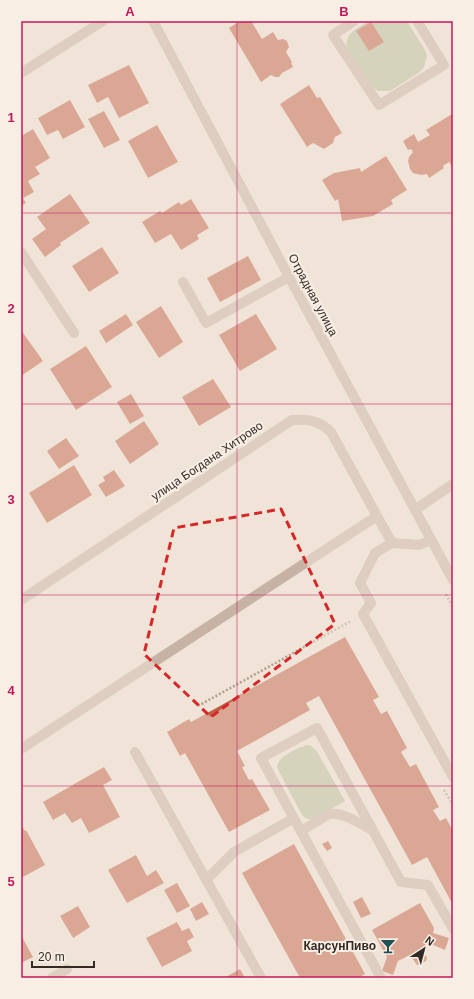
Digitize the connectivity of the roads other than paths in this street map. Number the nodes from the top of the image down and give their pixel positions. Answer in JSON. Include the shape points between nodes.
{"nodes":[{"id":1,"x":103,"y":21,"type":"edge"},
{"id":2,"x":154,"y":21,"type":"edge"},
{"id":3,"x":354,"y":21,"type":"edge"},
{"id":4,"x":417,"y":21,"type":"edge"},
{"id":5,"x":21,"y":73,"type":"edge"},
{"id":6,"x":21,"y":252,"type":"edge"},
{"id":7,"x":289,"y":277,"type":"junction"},
{"id":8,"x":183,"y":282,"type":"dead end"},
{"id":9,"x":74,"y":333,"type":"dead end"},
{"id":10,"x":453,"y":484,"type":"edge"},
{"id":11,"x":415,"y":510,"type":"junction"},
{"id":12,"x":377,"y":516,"type":"junction"},
{"id":13,"x":431,"y":540,"type":"junction"},
{"id":14,"x":392,"y":543,"type":"junction"},
{"id":15,"x":449,"y":563,"type":"edge"},
{"id":16,"x":453,"y":580,"type":"edge"},
{"id":17,"x":21,"y":600,"type":"edge"},
{"id":18,"x":21,"y":749,"type":"edge"},
{"id":19,"x":135,"y":752,"type":"dead end"},
{"id":20,"x":453,"y":777,"type":"edge"},
{"id":21,"x":294,"y":818,"type":"junction"},
{"id":22,"x":372,"y":830,"type":"junction"},
{"id":23,"x":301,"y":831,"type":"junction"},
{"id":24,"x":206,"y":880,"type":"junction"},
{"id":25,"x":453,"y":929,"type":"edge"},
{"id":26,"x":67,"y":968,"type":"dead end"},
{"id":27,"x":52,"y":978,"type":"edge"},
{"id":28,"x":261,"y":978,"type":"edge"},
{"id":29,"x":381,"y":978,"type":"edge"}],
"edges":[{"from":1,"to":5,"type":"street"},
{"from":2,"to":7,"type":"street","name":"Отрадная улица"},
{"from":3,"to":4,"type":"street","via":[[333,35],[379,105],[444,65]]},
{"from":6,"to":9,"type":"street"},
{"from":7,"to":8,"type":"street","via":[[206,323]]},
{"from":7,"to":11,"type":"street","name":"Отрадная улица"},
{"from":10,"to":11,"type":"street"},
{"from":11,"to":13,"type":"street","name":"Отрадная улица"},
{"from":12,"to":14,"type":"street","name":"улица Богдана Хитрово"},
{"from":12,"to":17,"type":"street","name":"улица Богдана Хитрово","via":[[332,432],[322,424],[307,419],[292,420]]},
{"from":12,"to":18,"type":"street"},
{"from":13,"to":14,"type":"street","via":[[420,545]]},
{"from":13,"to":15,"type":"street","name":"Отрадная улица"},
{"from":14,"to":20,"type":"street","via":[[375,553],[360,583],[372,603],[363,614]]},
{"from":15,"to":16,"type":"street","name":"Отрадная улица"},
{"from":19,"to":24,"type":"street"},
{"from":21,"to":22,"type":"street","via":[[261,758],[317,728]]},
{"from":21,"to":23,"type":"street"},
{"from":21,"to":24,"type":"street","via":[[234,852]]},
{"from":22,"to":23,"type":"street","via":[[334,813]]},
{"from":22,"to":25,"type":"street","via":[[400,882],[428,885]]},
{"from":23,"to":29,"type":"street"},
{"from":24,"to":28,"type":"street"},
{"from":26,"to":27,"type":"street"}]}
